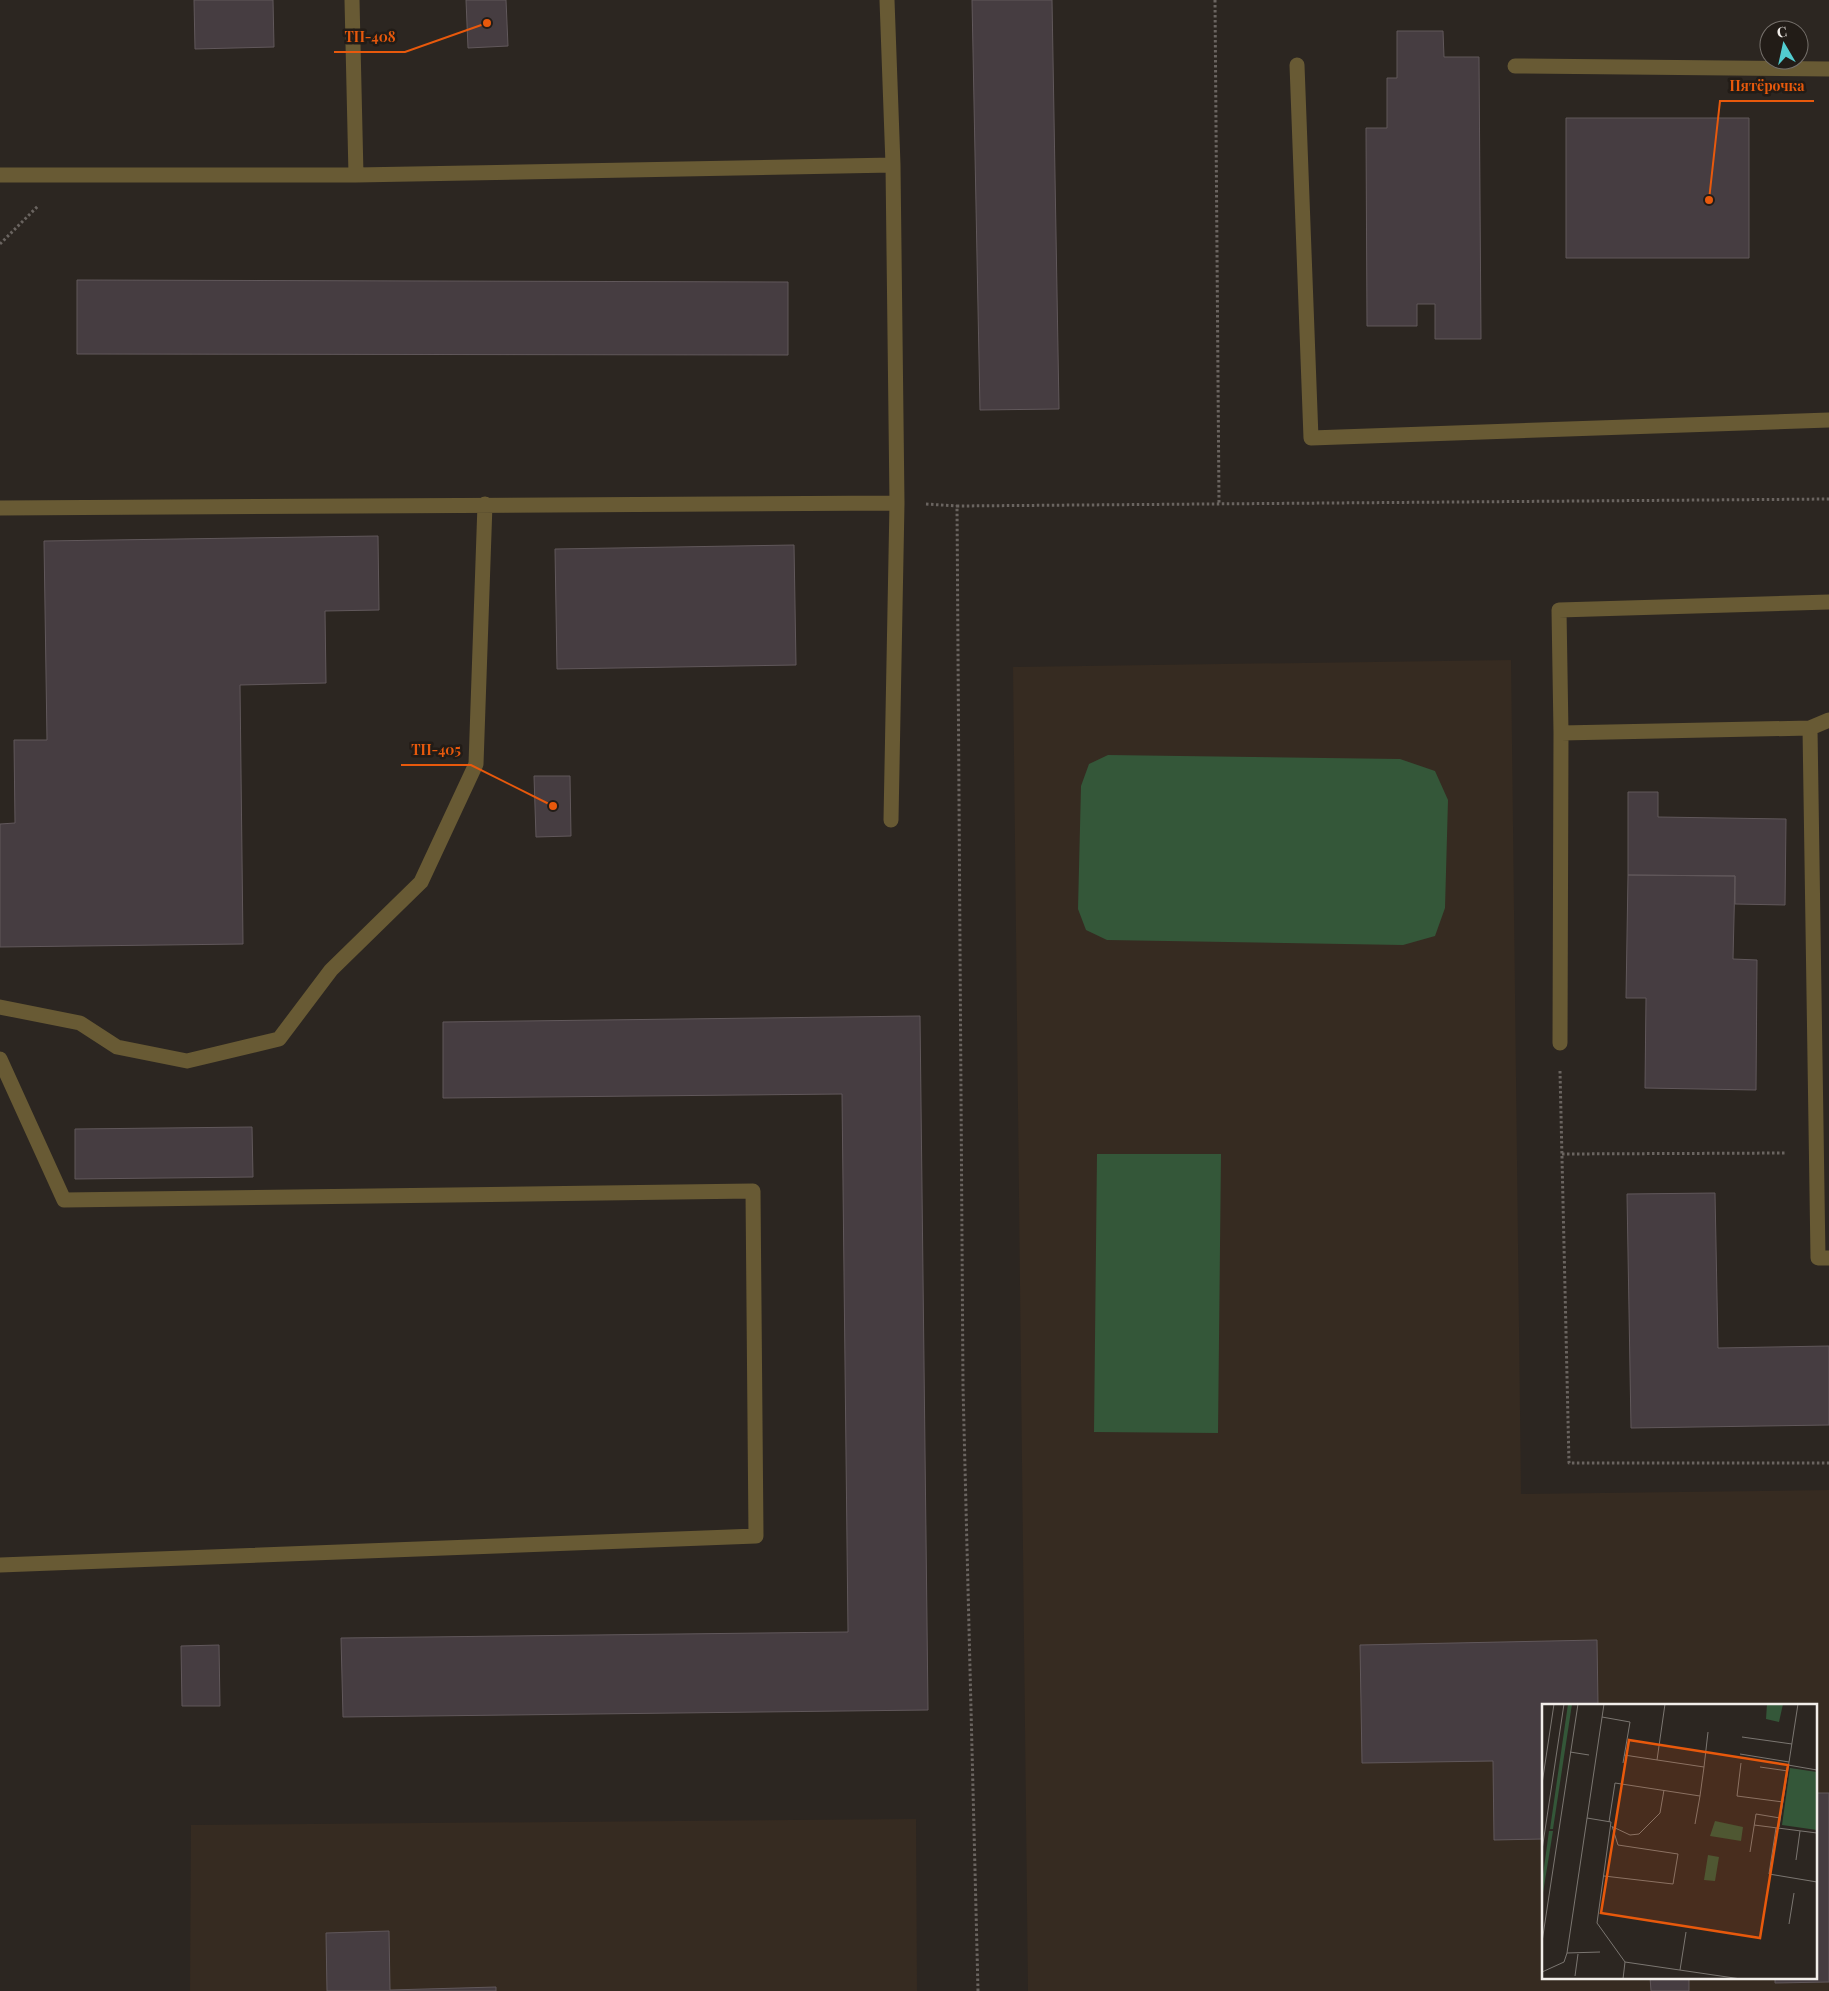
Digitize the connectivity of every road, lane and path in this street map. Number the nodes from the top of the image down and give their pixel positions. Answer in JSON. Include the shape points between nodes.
{"nodes":[{"id":1,"x":352,"y":0,"type":"edge"},
{"id":2,"x":887,"y":0,"type":"edge"},
{"id":3,"x":1215,"y":0,"type":"edge"},
{"id":4,"x":1297,"y":65,"type":"dead end"},
{"id":5,"x":1515,"y":66,"type":"dead end"},
{"id":6,"x":1829,"y":69,"type":"edge"},
{"id":7,"x":893,"y":165,"type":"junction"},
{"id":8,"x":68,"y":175,"type":"junction"},
{"id":9,"x":356,"y":175,"type":"junction"},
{"id":10,"x":0,"y":176,"type":"edge"},
{"id":11,"x":0,"y":244,"type":"edge"},
{"id":12,"x":1829,"y":420,"type":"edge"},
{"id":13,"x":1829,"y":499,"type":"edge"},
{"id":14,"x":897,"y":503,"type":"junction"},
{"id":15,"x":485,"y":504,"type":"junction"},
{"id":16,"x":1219,"y":504,"type":"junction"},
{"id":17,"x":0,"y":508,"type":"edge"},
{"id":18,"x":1829,"y":602,"type":"edge"},
{"id":19,"x":1829,"y":720,"type":"edge"},
{"id":20,"x":1810,"y":728,"type":"junction"},
{"id":21,"x":1561,"y":733,"type":"junction"},
{"id":22,"x":892,"y":820,"type":"dead end"},
{"id":23,"x":0,"y":1007,"type":"edge"},
{"id":24,"x":1560,"y":1043,"type":"joint"},
{"id":25,"x":0,"y":1058,"type":"edge"},
{"id":26,"x":1817,"y":1152,"type":"junction"},
{"id":27,"x":1562,"y":1154,"type":"junction"},
{"id":28,"x":1829,"y":1258,"type":"edge"},
{"id":29,"x":1829,"y":1463,"type":"edge"},
{"id":30,"x":0,"y":1565,"type":"edge"},
{"id":31,"x":978,"y":1991,"type":"edge"}],
"edges":[{"from":1,"to":9,"type":"lane"},
{"from":2,"to":7,"type":"lane"},
{"from":3,"to":16,"type":"path"},
{"from":4,"to":12,"type":"lane","via":[[1312,438]]},
{"from":5,"to":6,"type":"lane"},
{"from":7,"to":9,"type":"lane"},
{"from":7,"to":14,"type":"lane"},
{"from":8,"to":9,"type":"lane"},
{"from":8,"to":10,"type":"lane"},
{"from":8,"to":11,"type":"path"},
{"from":13,"to":16,"type":"path"},
{"from":14,"to":15,"type":"lane"},
{"from":14,"to":22,"type":"lane"},
{"from":15,"to":17,"type":"lane"},
{"from":15,"to":23,"type":"lane","via":[[476,764],[421,882],[331,970],[279,1039],[187,1061],[117,1047],[80,1023]]},
{"from":16,"to":31,"type":"path","via":[[958,506],[963,1388]]},
{"from":18,"to":21,"type":"lane","via":[[1559,610]]},
{"from":19,"to":20,"type":"lane"},
{"from":20,"to":21,"type":"lane"},
{"from":20,"to":26,"type":"lane"},
{"from":21,"to":24,"type":"lane"},
{"from":24,"to":27,"type":"path"},
{"from":25,"to":30,"type":"lane","via":[[64,1200],[753,1191],[756,1536]]},
{"from":26,"to":27,"type":"path"},
{"from":26,"to":28,"type":"lane","via":[[1818,1258]]},
{"from":27,"to":29,"type":"path","via":[[1568,1463]]}]}
